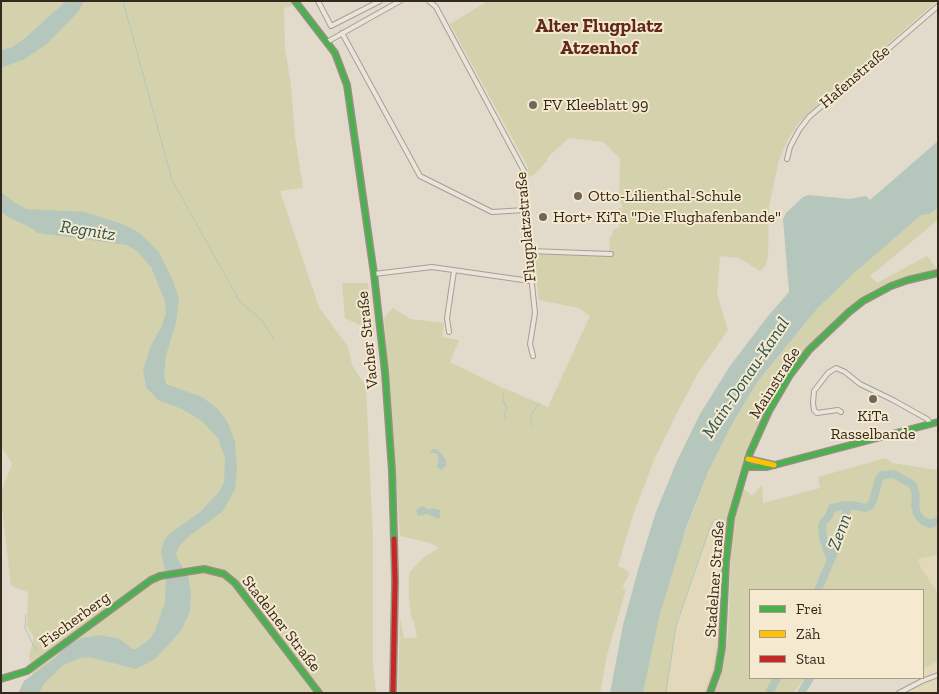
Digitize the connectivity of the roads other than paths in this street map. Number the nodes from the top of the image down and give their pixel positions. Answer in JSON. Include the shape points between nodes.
{"nodes":[{"id":1,"x":295,"y":1,"type":"edge"},
{"id":2,"x":318,"y":1,"type":"edge"},
{"id":3,"x":380,"y":1,"type":"edge"},
{"id":4,"x":386,"y":1,"type":"edge"},
{"id":5,"x":400,"y":1,"type":"edge"},
{"id":6,"x":429,"y":1,"type":"edge"},
{"id":7,"x":368,"y":4,"type":"edge"},
{"id":8,"x":938,"y":6,"type":"edge"},
{"id":9,"x":390,"y":7,"type":"junction"},
{"id":10,"x":342,"y":33,"type":"junction"},
{"id":11,"x":327,"y":42,"type":"junction"},
{"id":12,"x":787,"y":159,"type":"dead end"},
{"id":13,"x":524,"y":210,"type":"junction"},
{"id":14,"x":529,"y":251,"type":"junction"},
{"id":15,"x":611,"y":254,"type":"dead end"},
{"id":16,"x":454,"y":271,"type":"junction"},
{"id":17,"x":938,"y":273,"type":"edge"},
{"id":18,"x":374,"y":274,"type":"junction"},
{"id":19,"x":530,"y":281,"type":"junction"},
{"id":20,"x":449,"y":332,"type":"dead end"},
{"id":21,"x":533,"y":356,"type":"dead end"},
{"id":22,"x":841,"y":412,"type":"dead end"},
{"id":23,"x":938,"y":422,"type":"edge"},
{"id":24,"x":930,"y":423,"type":"junction"},
{"id":25,"x":748,"y":459,"type":"junction"},
{"id":26,"x":775,"y":465,"type":"junction"},
{"id":27,"x":746,"y":467,"type":"junction"},
{"id":28,"x":160,"y":576,"type":"joint"},
{"id":29,"x":938,"y":675,"type":"edge"},
{"id":30,"x":1,"y":679,"type":"edge"},
{"id":31,"x":318,"y":693,"type":"edge"},
{"id":32,"x":393,"y":693,"type":"edge"},
{"id":33,"x":710,"y":693,"type":"edge"},
{"id":34,"x":900,"y":693,"type":"edge"}],
"edges":[{"from":1,"to":11,"type":"street","name":"Vacher Straße"},
{"from":2,"to":7,"type":"street","via":[[331,26]]},
{"from":3,"to":7,"type":"street"},
{"from":4,"to":9,"type":"street"},
{"from":5,"to":9,"type":"street"},
{"from":6,"to":13,"type":"street","name":"Flugplatzstraße","via":[[436,7],[524,171]]},
{"from":8,"to":12,"type":"street","name":"Hafenstraße","via":[[809,117],[790,147]]},
{"from":9,"to":10,"type":"street"},
{"from":10,"to":11,"type":"street"},
{"from":10,"to":13,"type":"street","via":[[420,176],[492,212]]},
{"from":11,"to":18,"type":"street","name":"Vacher Straße","via":[[339,60],[346,85]]},
{"from":13,"to":14,"type":"street","name":"Flugplatzstraße"},
{"from":14,"to":15,"type":"street"},
{"from":14,"to":19,"type":"street","name":"Flugplatzstraße"},
{"from":16,"to":18,"type":"street","via":[[432,267]]},
{"from":16,"to":19,"type":"street"},
{"from":16,"to":20,"type":"street"},
{"from":17,"to":25,"type":"street","name":"Mainstraße","via":[[891,286],[835,324],[790,375],[769,411]]},
{"from":18,"to":32,"type":"street","name":"Vacher Straße","via":[[392,471],[395,581]]},
{"from":19,"to":21,"type":"street","name":"Flugplatzstraße","via":[[535,313],[530,344]]},
{"from":22,"to":24,"type":"street","via":[[817,413],[812,403],[814,391],[836,368]]},
{"from":23,"to":24,"type":"street"},
{"from":24,"to":26,"type":"street"},
{"from":25,"to":26,"type":"street"},
{"from":25,"to":27,"type":"street","name":"Stadelner Straße"},
{"from":26,"to":27,"type":"street"},
{"from":27,"to":33,"type":"street","name":"Stadelner Straße","via":[[731,518],[722,647]]},
{"from":28,"to":30,"type":"street","name":"Fischerberg","via":[[143,585],[27,671]]},
{"from":28,"to":31,"type":"street","name":"Stadelner Straße","via":[[191,570],[213,570],[224,574],[235,583]]},
{"from":29,"to":34,"type":"street"}]}
